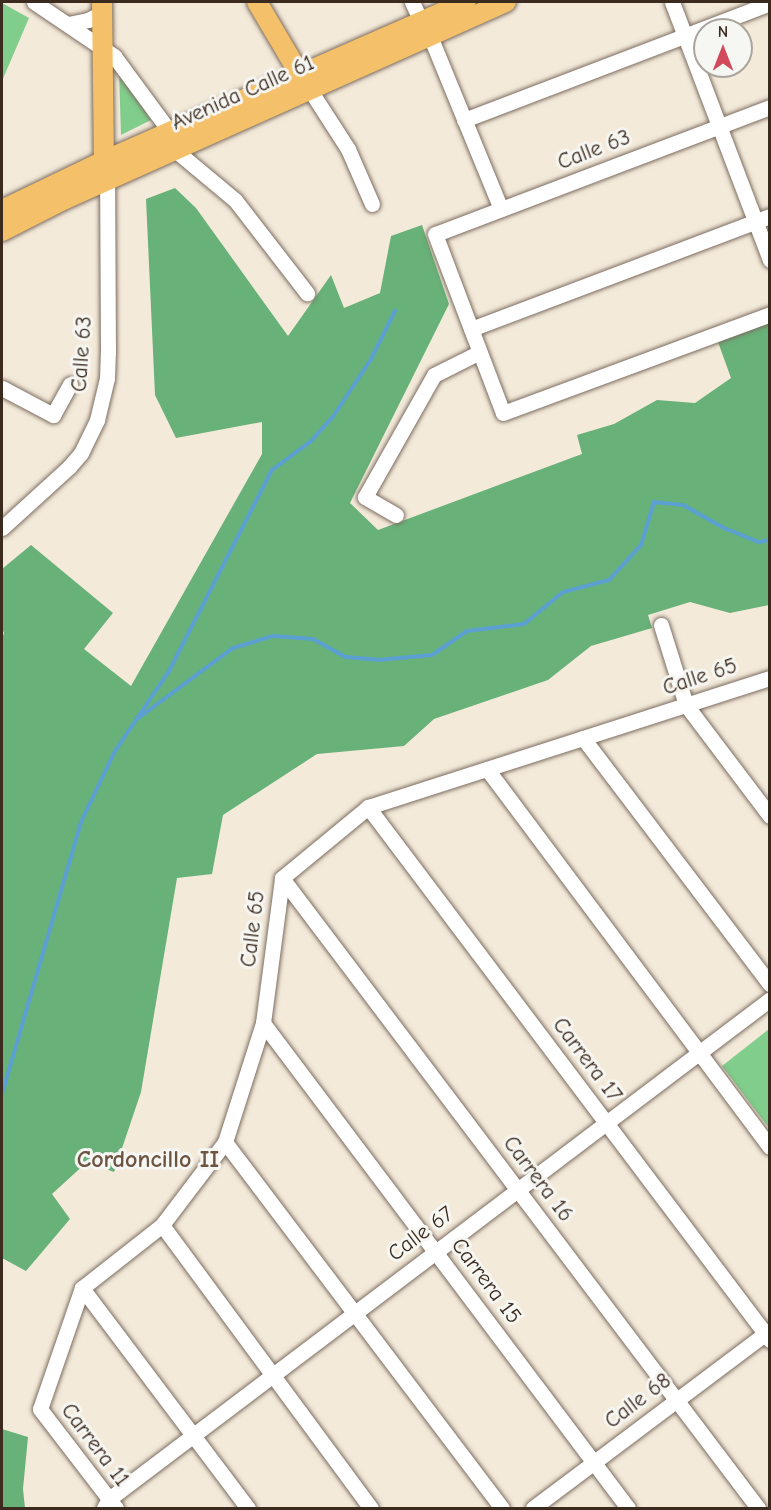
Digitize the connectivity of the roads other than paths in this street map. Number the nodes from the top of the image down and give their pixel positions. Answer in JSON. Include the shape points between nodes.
{"nodes":[{"id":1,"x":34,"y":2,"type":"edge"},
{"id":2,"x":256,"y":2,"type":"edge"},
{"id":3,"x":412,"y":2,"type":"edge"},
{"id":4,"x":466,"y":2,"type":"edge"},
{"id":5,"x":506,"y":2,"type":"edge"},
{"id":6,"x":672,"y":2,"type":"edge"},
{"id":7,"x":770,"y":3,"type":"edge"},
{"id":8,"x":102,"y":7,"type":"edge"},
{"id":9,"x":68,"y":24,"type":"junction"},
{"id":10,"x":425,"y":28,"type":"junction"},
{"id":11,"x":685,"y":36,"type":"junction"},
{"id":12,"x":103,"y":47,"type":"junction"},
{"id":13,"x":305,"y":82,"type":"junction"},
{"id":14,"x":770,"y":107,"type":"edge"},
{"id":15,"x":464,"y":120,"type":"junction"},
{"id":16,"x":719,"y":126,"type":"junction"},
{"id":17,"x":172,"y":141,"type":"junction"},
{"id":18,"x":105,"y":171,"type":"junction"},
{"id":19,"x":372,"y":204,"type":"dead end"},
{"id":20,"x":501,"y":209,"type":"junction"},
{"id":21,"x":2,"y":210,"type":"edge"},
{"id":22,"x":762,"y":219,"type":"edge"},
{"id":23,"x":2,"y":231,"type":"edge"},
{"id":24,"x":770,"y":260,"type":"edge"},
{"id":25,"x":307,"y":292,"type":"dead end"},
{"id":26,"x":770,"y":314,"type":"edge"},
{"id":27,"x":471,"y":329,"type":"junction"},
{"id":28,"x":480,"y":352,"type":"junction"},
{"id":29,"x":70,"y":384,"type":"dead end"},
{"id":30,"x":2,"y":388,"type":"edge"},
{"id":31,"x":396,"y":514,"type":"dead end"},
{"id":32,"x":2,"y":528,"type":"edge"},
{"id":33,"x":661,"y":625,"type":"dead end"},
{"id":34,"x":770,"y":678,"type":"edge"},
{"id":35,"x":686,"y":705,"type":"junction"},
{"id":36,"x":583,"y":738,"type":"junction"},
{"id":37,"x":487,"y":768,"type":"junction"},
{"id":38,"x":368,"y":807,"type":"junction"},
{"id":39,"x":770,"y":816,"type":"edge"},
{"id":40,"x":282,"y":878,"type":"junction"},
{"id":41,"x":770,"y":984,"type":"edge"},
{"id":42,"x":770,"y":999,"type":"edge"},
{"id":43,"x":263,"y":1023,"type":"junction"},
{"id":44,"x":699,"y":1053,"type":"junction"},
{"id":45,"x":606,"y":1123,"type":"junction"},
{"id":46,"x":225,"y":1142,"type":"junction"},
{"id":47,"x":770,"y":1147,"type":"edge"},
{"id":48,"x":518,"y":1190,"type":"junction"},
{"id":49,"x":162,"y":1225,"type":"junction"},
{"id":50,"x":436,"y":1252,"type":"junction"},
{"id":51,"x":82,"y":1288,"type":"junction"},
{"id":52,"x":355,"y":1313,"type":"junction"},
{"id":53,"x":768,"y":1334,"type":"edge"},
{"id":54,"x":273,"y":1375,"type":"junction"},
{"id":55,"x":676,"y":1400,"type":"junction"},
{"id":56,"x":193,"y":1436,"type":"junction"},
{"id":57,"x":594,"y":1463,"type":"junction"},
{"id":58,"x":109,"y":1505,"type":"edge"},
{"id":59,"x":248,"y":1509,"type":"edge"},
{"id":60,"x":371,"y":1509,"type":"edge"},
{"id":61,"x":502,"y":1509,"type":"edge"},
{"id":62,"x":533,"y":1509,"type":"edge"},
{"id":63,"x":628,"y":1509,"type":"edge"},
{"id":64,"x":758,"y":1509,"type":"edge"}],
"edges":[{"from":1,"to":9,"type":"street"},
{"from":2,"to":13,"type":"main road"},
{"from":3,"to":10,"type":"street"},
{"from":4,"to":10,"type":"main road","name":"Avenida Calle 61"},
{"from":5,"to":10,"type":"main road","name":"Avenida Calle 61"},
{"from":6,"to":11,"type":"street"},
{"from":7,"to":11,"type":"street"},
{"from":8,"to":9,"type":"street","via":[[88,20]]},
{"from":8,"to":12,"type":"main road"},
{"from":9,"to":12,"type":"street"},
{"from":10,"to":13,"type":"main road","name":"Avenida Calle 61"},
{"from":10,"to":15,"type":"street"},
{"from":11,"to":15,"type":"street"},
{"from":11,"to":16,"type":"street"},
{"from":12,"to":17,"type":"street","via":[[123,65]]},
{"from":12,"to":18,"type":"main road"},
{"from":13,"to":17,"type":"main road","name":"Avenida Calle 61"},
{"from":13,"to":19,"type":"street","via":[[348,149]]},
{"from":14,"to":16,"type":"street","name":"Calle 63"},
{"from":15,"to":20,"type":"street"},
{"from":16,"to":20,"type":"street","name":"Calle 63"},
{"from":16,"to":22,"type":"street"},
{"from":17,"to":18,"type":"main road","name":"Avenida Calle 61"},
{"from":17,"to":25,"type":"street","via":[[235,200]]},
{"from":18,"to":21,"type":"main road","name":"Avenida Calle 61"},
{"from":18,"to":23,"type":"main road","name":"Avenida Calle 61"},
{"from":18,"to":32,"type":"street","name":"Calle 63","via":[[108,353],[107,378],[97,420],[69,467]]},
{"from":20,"to":27,"type":"street","name":"Calle 63","via":[[435,234]]},
{"from":22,"to":24,"type":"street"},
{"from":22,"to":27,"type":"street"},
{"from":26,"to":28,"type":"street","via":[[503,413]]},
{"from":27,"to":28,"type":"street"},
{"from":28,"to":31,"type":"street","via":[[434,375],[365,497]]},
{"from":29,"to":30,"type":"street","via":[[54,416]]},
{"from":33,"to":35,"type":"street"},
{"from":34,"to":35,"type":"street","name":"Calle 65"},
{"from":35,"to":36,"type":"street","name":"Calle 65"},
{"from":35,"to":39,"type":"street"},
{"from":36,"to":37,"type":"street","name":"Calle 65"},
{"from":36,"to":41,"type":"street"},
{"from":37,"to":38,"type":"street","name":"Calle 65"},
{"from":37,"to":44,"type":"street"},
{"from":38,"to":40,"type":"street","name":"Calle 65"},
{"from":38,"to":45,"type":"street","name":"Carrera 17"},
{"from":40,"to":43,"type":"street","name":"Calle 65"},
{"from":40,"to":48,"type":"street","name":"Carrera 16"},
{"from":42,"to":44,"type":"street","name":"Calle 67"},
{"from":43,"to":46,"type":"street","name":"Calle 65"},
{"from":43,"to":50,"type":"street","name":"Carrera 15"},
{"from":44,"to":45,"type":"street","name":"Calle 67"},
{"from":44,"to":47,"type":"street"},
{"from":45,"to":48,"type":"street","name":"Calle 67"},
{"from":45,"to":53,"type":"street","name":"Carrera 17"},
{"from":46,"to":49,"type":"street","name":"Calle 65"},
{"from":46,"to":52,"type":"street"},
{"from":48,"to":50,"type":"street","name":"Calle 67"},
{"from":48,"to":55,"type":"street","name":"Carrera 16"},
{"from":49,"to":51,"type":"street","name":"Calle 65"},
{"from":49,"to":54,"type":"street"},
{"from":50,"to":52,"type":"street","name":"Calle 67"},
{"from":50,"to":57,"type":"street","name":"Carrera 15"},
{"from":51,"to":56,"type":"street"},
{"from":51,"to":58,"type":"street","name":"Carrera 11","via":[[40,1409]]},
{"from":52,"to":54,"type":"street","name":"Calle 67"},
{"from":52,"to":61,"type":"street"},
{"from":53,"to":55,"type":"street","name":"Calle 68"},
{"from":54,"to":56,"type":"street","name":"Calle 67"},
{"from":54,"to":60,"type":"street"},
{"from":55,"to":57,"type":"street","name":"Calle 68"},
{"from":55,"to":64,"type":"street","name":"Carrera 16"},
{"from":56,"to":58,"type":"street","name":"Calle 67"},
{"from":56,"to":59,"type":"street"},
{"from":57,"to":62,"type":"street","name":"Calle 68"},
{"from":57,"to":63,"type":"street","name":"Carrera 15"}]}
